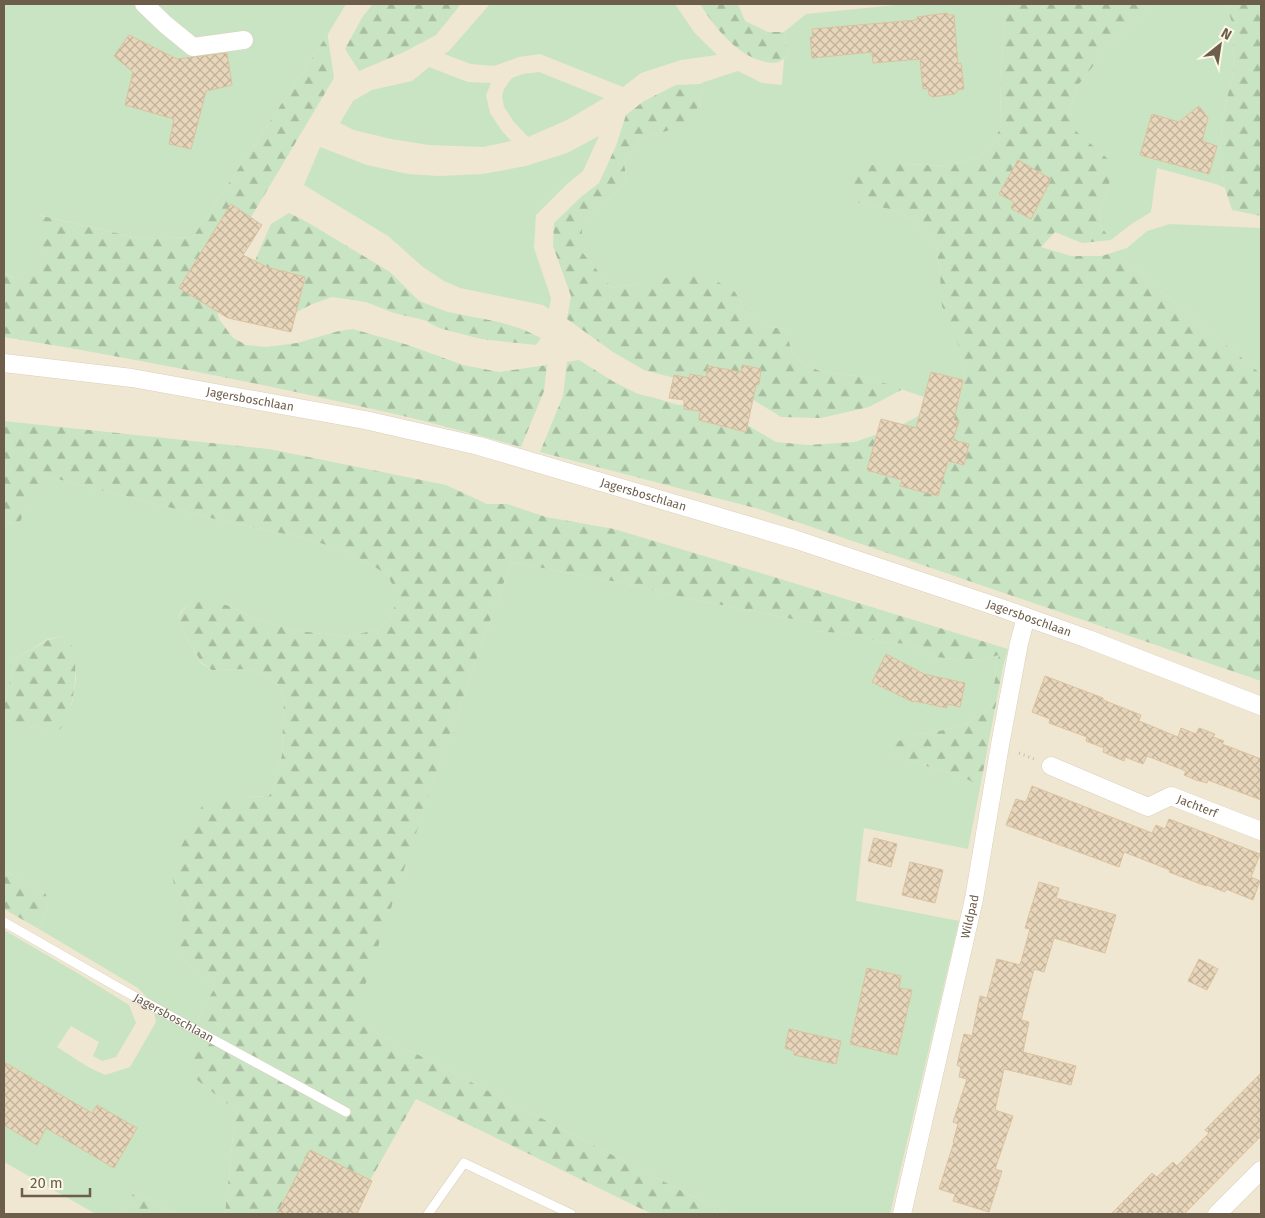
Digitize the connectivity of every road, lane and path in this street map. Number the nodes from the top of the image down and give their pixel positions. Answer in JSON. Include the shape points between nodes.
{"nodes":[{"id":1,"x":144,"y":4,"type":"edge"},
{"id":2,"x":244,"y":40,"type":"dead end"},
{"id":3,"x":4,"y":363,"type":"edge"},
{"id":4,"x":1026,"y":617,"type":"junction"},
{"id":5,"x":1261,"y":706,"type":"edge"},
{"id":6,"x":1000,"y":745,"type":"junction"},
{"id":7,"x":1051,"y":766,"type":"joint"},
{"id":8,"x":1261,"y":832,"type":"edge"},
{"id":9,"x":4,"y":922,"type":"edge"},
{"id":10,"x":346,"y":1112,"type":"dead end"},
{"id":11,"x":1261,"y":1170,"type":"edge"},
{"id":12,"x":428,"y":1214,"type":"edge"},
{"id":13,"x":571,"y":1214,"type":"edge"},
{"id":14,"x":902,"y":1214,"type":"edge"},
{"id":15,"x":1217,"y":1214,"type":"edge"}],
"edges":[{"from":1,"to":2,"type":"street","via":[[193,47]]},
{"from":3,"to":4,"type":"street","name":"Jagersboschlaan","via":[[132,378],[365,420],[478,446],[794,539]]},
{"from":4,"to":5,"type":"street","name":"Jagersboschlaan"},
{"from":4,"to":6,"type":"street","name":"Wildpad"},
{"from":6,"to":7,"type":"path"},
{"from":6,"to":14,"type":"street","name":"Wildpad","via":[[974,899]]},
{"from":7,"to":8,"type":"street","name":"Jachterf","via":[[1148,807],[1170,796]]},
{"from":9,"to":10,"type":"lane","name":"Jagersboschlaan"},
{"from":11,"to":15,"type":"street"},
{"from":12,"to":13,"type":"lane","via":[[464,1163]]}]}
